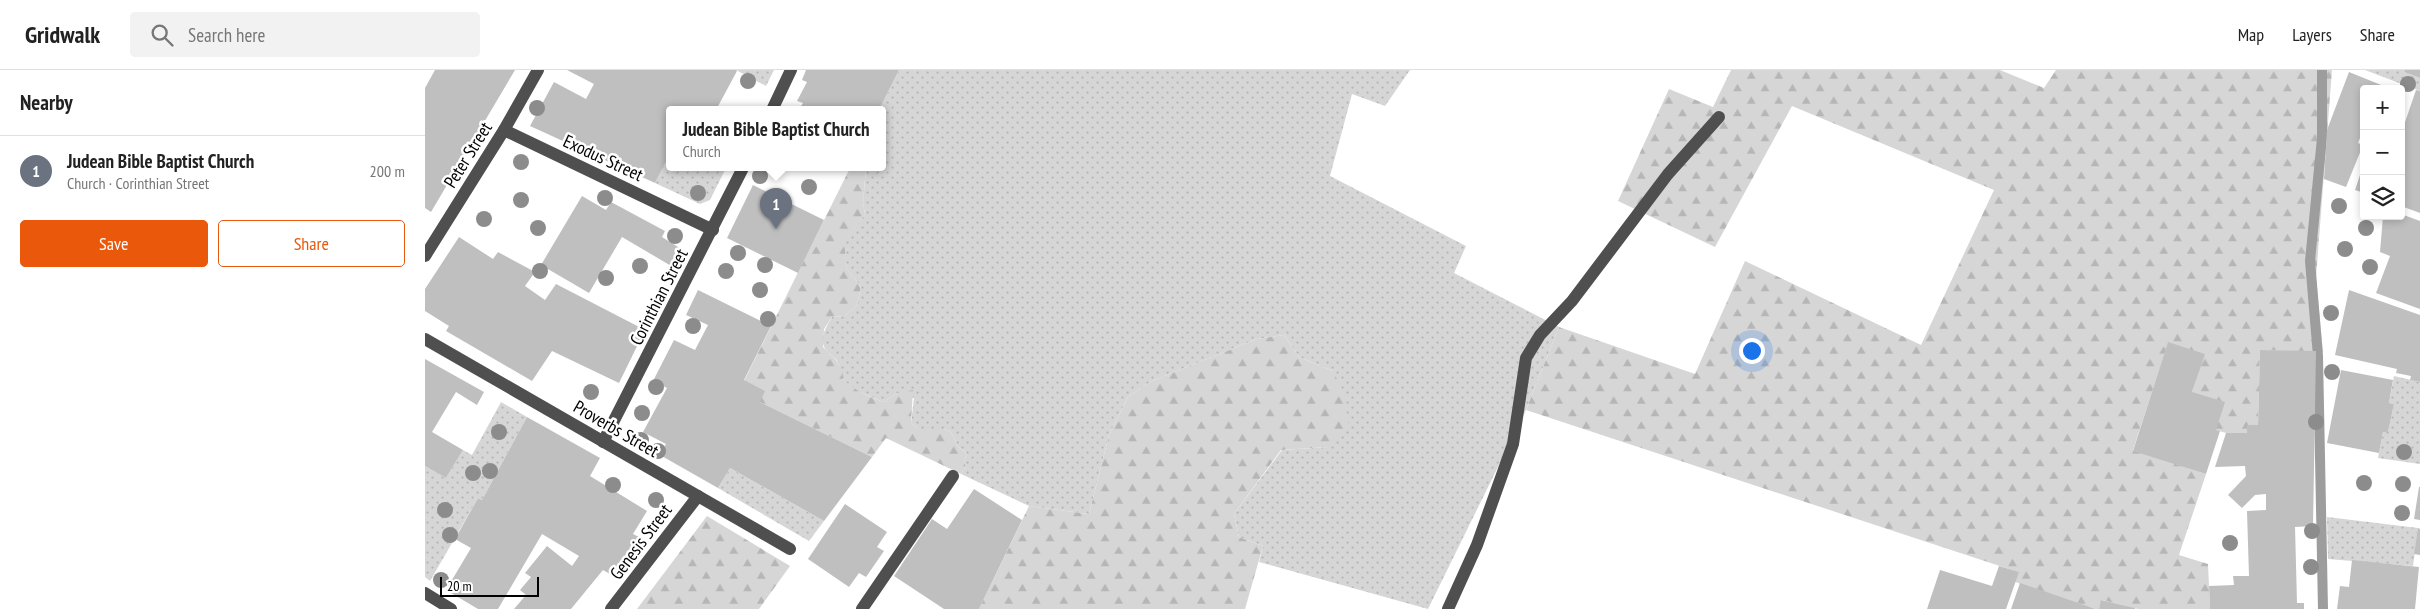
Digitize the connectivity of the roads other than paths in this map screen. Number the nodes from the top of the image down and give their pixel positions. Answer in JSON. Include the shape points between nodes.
{"nodes":[{"id":1,"x":538,"y":70,"type":"edge"},
{"id":2,"x":791,"y":70,"type":"edge"},
{"id":3,"x":774,"y":106,"type":"edge"},
{"id":4,"x":1719,"y":117,"type":"dead end"},
{"id":5,"x":504,"y":130,"type":"junction"},
{"id":6,"x":742,"y":171,"type":"edge"},
{"id":7,"x":713,"y":230,"type":"junction"},
{"id":8,"x":425,"y":256,"type":"edge"},
{"id":9,"x":425,"y":340,"type":"edge"},
{"id":10,"x":603,"y":442,"type":"junction"},
{"id":11,"x":953,"y":476,"type":"dead end"},
{"id":12,"x":698,"y":496,"type":"junction"},
{"id":13,"x":790,"y":548,"type":"dead end"},
{"id":14,"x":425,"y":593,"type":"edge"},
{"id":15,"x":451,"y":609,"type":"edge"},
{"id":16,"x":611,"y":609,"type":"edge"},
{"id":17,"x":862,"y":609,"type":"edge"},
{"id":18,"x":1448,"y":609,"type":"edge"}],
"edges":[{"from":1,"to":5,"type":"street","name":"Peter Street"},
{"from":2,"to":3,"type":"street"},
{"from":4,"to":18,"type":"street","via":[[1668,174],[1572,301],[1540,335],[1526,358],[1513,444],[1477,545]]},
{"from":5,"to":7,"type":"street","name":"Exodus Street"},
{"from":5,"to":8,"type":"street","name":"Peter Street"},
{"from":6,"to":7,"type":"street","name":"Corinthian Street"},
{"from":7,"to":10,"type":"street","name":"Corinthian Street"},
{"from":9,"to":10,"type":"street","name":"Proverbs Street"},
{"from":10,"to":12,"type":"street","name":"Proverbs Street"},
{"from":11,"to":17,"type":"street"},
{"from":12,"to":13,"type":"street","name":"Proverbs Street"},
{"from":12,"to":16,"type":"street","name":"Genesis Street"},
{"from":14,"to":15,"type":"street"}]}
